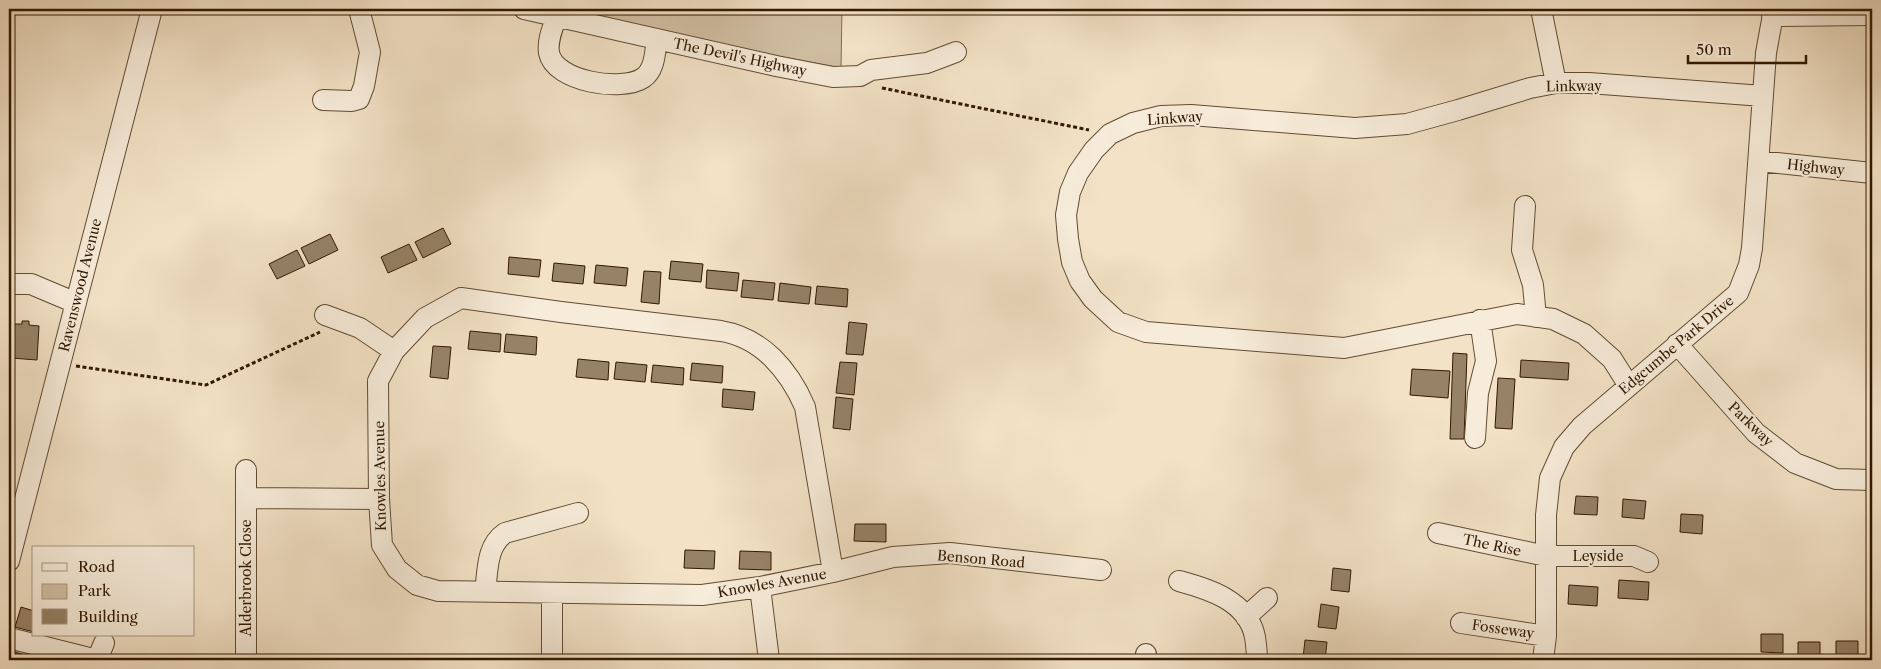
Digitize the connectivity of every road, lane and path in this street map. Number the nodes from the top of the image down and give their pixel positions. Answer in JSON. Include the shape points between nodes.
{"nodes":[{"id":1,"x":152,"y":9,"type":"edge"},
{"id":2,"x":359,"y":9,"type":"edge"},
{"id":3,"x":524,"y":9,"type":"edge"},
{"id":4,"x":1541,"y":9,"type":"edge"},
{"id":5,"x":1773,"y":12,"type":"edge"},
{"id":6,"x":1872,"y":15,"type":"edge"},
{"id":7,"x":557,"y":16,"type":"junction"},
{"id":8,"x":657,"y":39,"type":"junction"},
{"id":9,"x":956,"y":52,"type":"dead end"},
{"id":10,"x":860,"y":76,"type":"junction"},
{"id":11,"x":1556,"y":83,"type":"junction"},
{"id":12,"x":1763,"y":96,"type":"junction"},
{"id":13,"x":323,"y":100,"type":"dead end"},
{"id":14,"x":1110,"y":134,"type":"junction"},
{"id":15,"x":1759,"y":160,"type":"junction"},
{"id":16,"x":1872,"y":173,"type":"edge"},
{"id":17,"x":1525,"y":206,"type":"dead end"},
{"id":18,"x":9,"y":284,"type":"edge"},
{"id":19,"x":76,"y":303,"type":"junction"},
{"id":20,"x":1536,"y":317,"type":"junction"},
{"id":21,"x":334,"y":318,"type":"joint"},
{"id":22,"x":1480,"y":320,"type":"junction"},
{"id":23,"x":1676,"y":344,"type":"junction"},
{"id":24,"x":394,"y":351,"type":"junction"},
{"id":25,"x":60,"y":364,"type":"junction"},
{"id":26,"x":1628,"y":386,"type":"junction"},
{"id":27,"x":1475,"y":438,"type":"dead end"},
{"id":28,"x":246,"y":470,"type":"dead end"},
{"id":29,"x":1872,"y":480,"type":"edge"},
{"id":30,"x":246,"y":498,"type":"junction"},
{"id":31,"x":379,"y":498,"type":"junction"},
{"id":32,"x":578,"y":513,"type":"dead end"},
{"id":33,"x":12,"y":532,"type":"edge"},
{"id":34,"x":1438,"y":533,"type":"dead end"},
{"id":35,"x":1546,"y":556,"type":"junction"},
{"id":36,"x":9,"y":561,"type":"edge"},
{"id":37,"x":1648,"y":562,"type":"dead end"},
{"id":38,"x":1101,"y":570,"type":"dead end"},
{"id":39,"x":833,"y":572,"type":"junction"},
{"id":40,"x":1179,"y":581,"type":"dead end"},
{"id":41,"x":760,"y":587,"type":"junction"},
{"id":42,"x":485,"y":592,"type":"junction"},
{"id":43,"x":552,"y":593,"type":"junction"},
{"id":44,"x":1268,"y":598,"type":"dead end"},
{"id":45,"x":1246,"y":617,"type":"junction"},
{"id":46,"x":1461,"y":623,"type":"dead end"},
{"id":47,"x":1546,"y":636,"type":"junction"},
{"id":48,"x":9,"y":638,"type":"edge"},
{"id":49,"x":100,"y":651,"type":"edge"},
{"id":50,"x":61,"y":656,"type":"edge"},
{"id":51,"x":246,"y":658,"type":"dead end"},
{"id":52,"x":552,"y":660,"type":"edge"},
{"id":53,"x":769,"y":660,"type":"edge"},
{"id":54,"x":1257,"y":660,"type":"edge"},
{"id":55,"x":1543,"y":660,"type":"edge"}],
"edges":[{"from":1,"to":19,"type":"street","name":"Ravenswood Avenue"},
{"from":2,"to":13,"type":"street","via":[[370,52],[359,99]]},
{"from":3,"to":7,"type":"street","name":"The Devil's Highway"},
{"from":4,"to":11,"type":"street"},
{"from":5,"to":6,"type":"street"},
{"from":5,"to":12,"type":"street","name":"Edgcumbe Park Drive"},
{"from":7,"to":8,"type":"street","name":"The Devil's Highway"},
{"from":7,"to":8,"type":"street","via":[[549,42],[549,54],[555,64],[565,73],[603,84],[632,82],[645,77],[653,66]]},
{"from":8,"to":10,"type":"street","name":"The Devil's Highway","via":[[833,77]]},
{"from":9,"to":10,"type":"street","name":"The Devil's Highway","via":[[927,63],[871,70]]},
{"from":10,"to":14,"type":"path","via":[[873,86]]},
{"from":11,"to":12,"type":"street","name":"Linkway"},
{"from":11,"to":14,"type":"street","name":"Linkway","via":[[1407,124],[1355,128],[1191,114],[1133,122]]},
{"from":12,"to":15,"type":"street","name":"Edgcumbe Park Drive"},
{"from":14,"to":22,"type":"street","name":"Linkway","via":[[1078,173],[1066,215],[1072,262],[1080,280],[1093,299],[1118,322],[1146,332],[1344,348]]},
{"from":15,"to":16,"type":"street","name":"Highway"},
{"from":15,"to":23,"type":"street","name":"Edgcumbe Park Drive","via":[[1752,248],[1744,282],[1738,292]]},
{"from":17,"to":20,"type":"street","via":[[1522,250],[1534,285]]},
{"from":18,"to":19,"type":"street","via":[[31,284]]},
{"from":19,"to":25,"type":"street","name":"Ravenswood Avenue"},
{"from":20,"to":22,"type":"street","name":"Linkway","via":[[1516,314]]},
{"from":20,"to":26,"type":"street","name":"Linkway","via":[[1553,319],[1584,334],[1612,359]]},
{"from":21,"to":24,"type":"street","via":[[360,328]]},
{"from":21,"to":25,"type":"path","via":[[206,385]]},
{"from":22,"to":27,"type":"street","via":[[1486,360],[1478,393]]},
{"from":23,"to":26,"type":"street","name":"Edgcumbe Park Drive"},
{"from":23,"to":29,"type":"street","name":"Parkway","via":[[1756,433],[1795,463],[1836,479]]},
{"from":24,"to":31,"type":"street","name":"Knowles Avenue","via":[[378,382]]},
{"from":24,"to":39,"type":"street","name":"Knowles Avenue","via":[[425,318],[461,298],[738,335],[762,348],[785,370],[805,407]]},
{"from":25,"to":33,"type":"street","name":"Ravenswood Avenue"},
{"from":26,"to":35,"type":"street","name":"Edgcumbe Park Drive","via":[[1582,426],[1564,447],[1550,478]]},
{"from":28,"to":30,"type":"street","name":"Alderbrook Close"},
{"from":30,"to":31,"type":"street"},
{"from":30,"to":51,"type":"street","name":"Alderbrook Close"},
{"from":31,"to":42,"type":"street","name":"Knowles Avenue","via":[[382,545],[397,569],[417,585],[438,591]]},
{"from":32,"to":42,"type":"street","via":[[500,537],[490,552]]},
{"from":33,"to":36,"type":"street","name":"Ravenswood Avenue"},
{"from":34,"to":35,"type":"street","name":"The Rise"},
{"from":35,"to":37,"type":"street","name":"Leyside","via":[[1634,556]]},
{"from":35,"to":47,"type":"street","name":"Edgcumbe Park Drive"},
{"from":38,"to":39,"type":"street","name":"Benson Road","via":[[950,553],[893,556]]},
{"from":39,"to":41,"type":"street","name":"Knowles Avenue"},
{"from":40,"to":45,"type":"street","via":[[1221,595]]},
{"from":41,"to":43,"type":"street","name":"Knowles Avenue","via":[[702,595]]},
{"from":41,"to":53,"type":"street"},
{"from":42,"to":43,"type":"street","name":"Knowles Avenue"},
{"from":43,"to":52,"type":"street"},
{"from":44,"to":45,"type":"street"},
{"from":45,"to":54,"type":"street","via":[[1255,635]]},
{"from":46,"to":47,"type":"street","name":"Fosseway"},
{"from":47,"to":55,"type":"street","name":"Edgcumbe Park Drive"},
{"from":48,"to":50,"type":"street"},
{"from":49,"to":50,"type":"street"}]}
